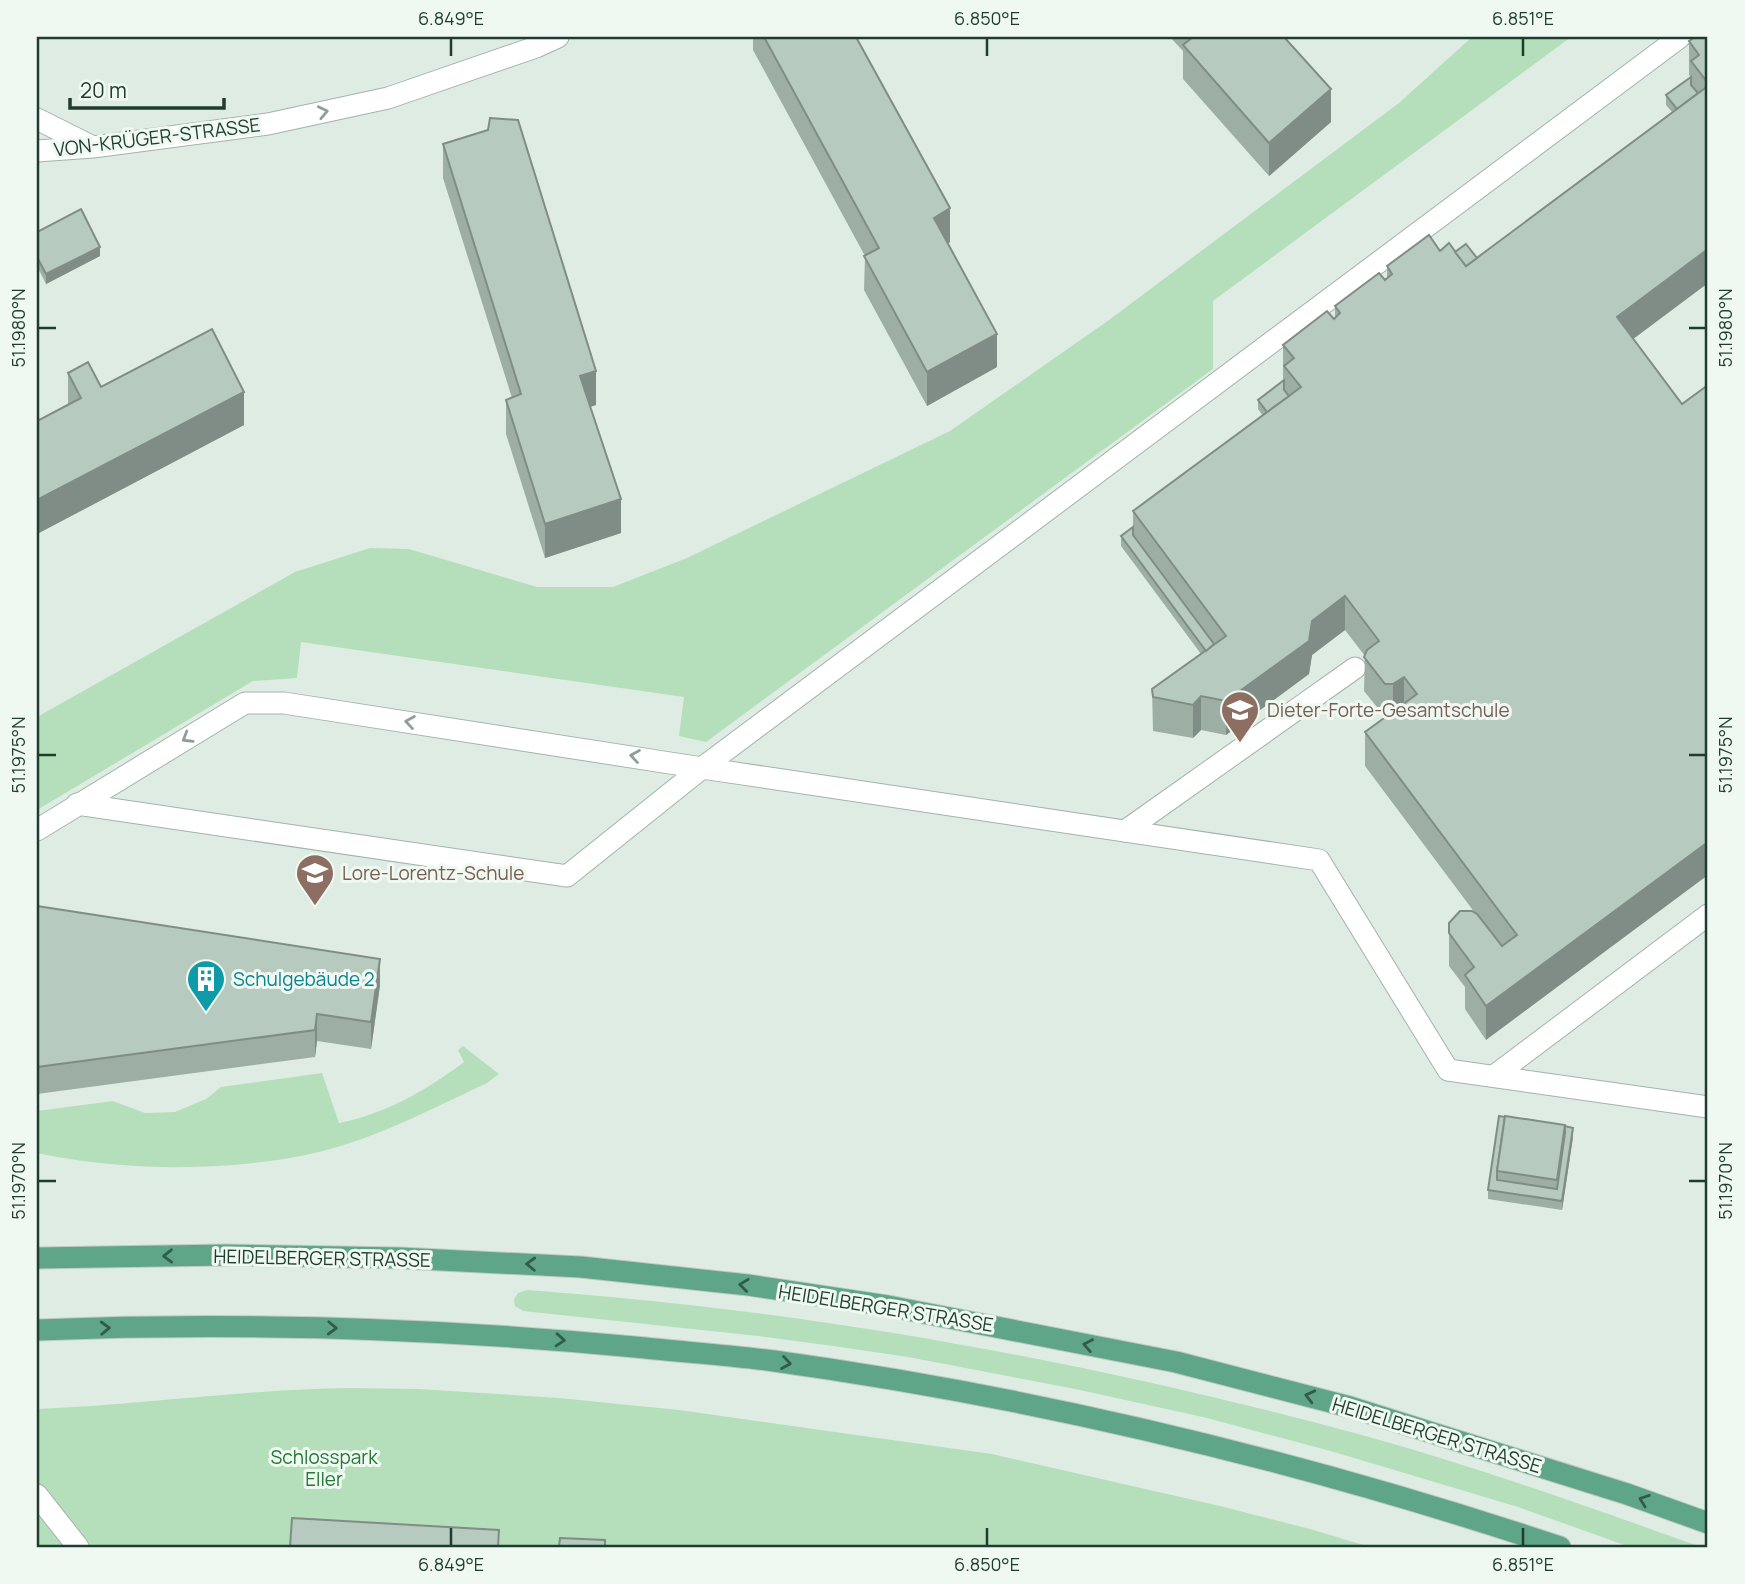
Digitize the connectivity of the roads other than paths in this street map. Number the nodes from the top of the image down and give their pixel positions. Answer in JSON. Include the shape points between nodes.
{"nodes":[{"id":1,"x":558,"y":37,"type":"edge"},
{"id":2,"x":1680,"y":37,"type":"edge"},
{"id":3,"x":37,"y":119,"type":"edge"},
{"id":4,"x":93,"y":147,"type":"junction"},
{"id":5,"x":37,"y":151,"type":"edge"},
{"id":6,"x":1355,"y":668,"type":"dead end"},
{"id":7,"x":702,"y":768,"type":"junction"},
{"id":8,"x":77,"y":804,"type":"junction"},
{"id":9,"x":37,"y":830,"type":"edge"},
{"id":10,"x":1125,"y":831,"type":"junction"},
{"id":11,"x":1708,"y":915,"type":"edge"},
{"id":12,"x":1494,"y":1076,"type":"junction"},
{"id":13,"x":1708,"y":1107,"type":"edge"},
{"id":14,"x":37,"y":1258,"type":"edge"},
{"id":15,"x":37,"y":1330,"type":"edge"},
{"id":16,"x":37,"y":1495,"type":"edge"},
{"id":17,"x":1708,"y":1523,"type":"edge"},
{"id":18,"x":78,"y":1547,"type":"edge"},
{"id":19,"x":1560,"y":1547,"type":"edge"}],
"edges":[{"from":4,"to":1,"type":"street","name":"VON-KRÜGER-STRASSE","one_way":true,"via":[[268,124],[388,98]]},
{"from":2,"to":7,"type":"street"},
{"from":3,"to":4,"type":"street"},
{"from":4,"to":5,"type":"street","name":"VON-KRÜGER-STRASSE"},
{"from":6,"to":10,"type":"street"},
{"from":7,"to":8,"type":"street","one_way":true,"via":[[284,703],[245,703]]},
{"from":7,"to":8,"type":"street","via":[[567,876]]},
{"from":7,"to":10,"type":"street"},
{"from":8,"to":9,"type":"street"},
{"from":10,"to":12,"type":"street","via":[[1319,860],[1448,1070]]},
{"from":11,"to":12,"type":"street"},
{"from":12,"to":13,"type":"street"},
{"from":17,"to":14,"type":"main road","name":"HEIDELBERGER STRASSE","one_way":true,"via":[[1350,1406],[1176,1362],[888,1306],[581,1267],[238,1255]]},
{"from":15,"to":19,"type":"main road","one_way":true,"via":[[264,1325],[422,1331],[771,1360],[960,1390],[1121,1423],[1327,1475]]},
{"from":16,"to":18,"type":"street"}]}
